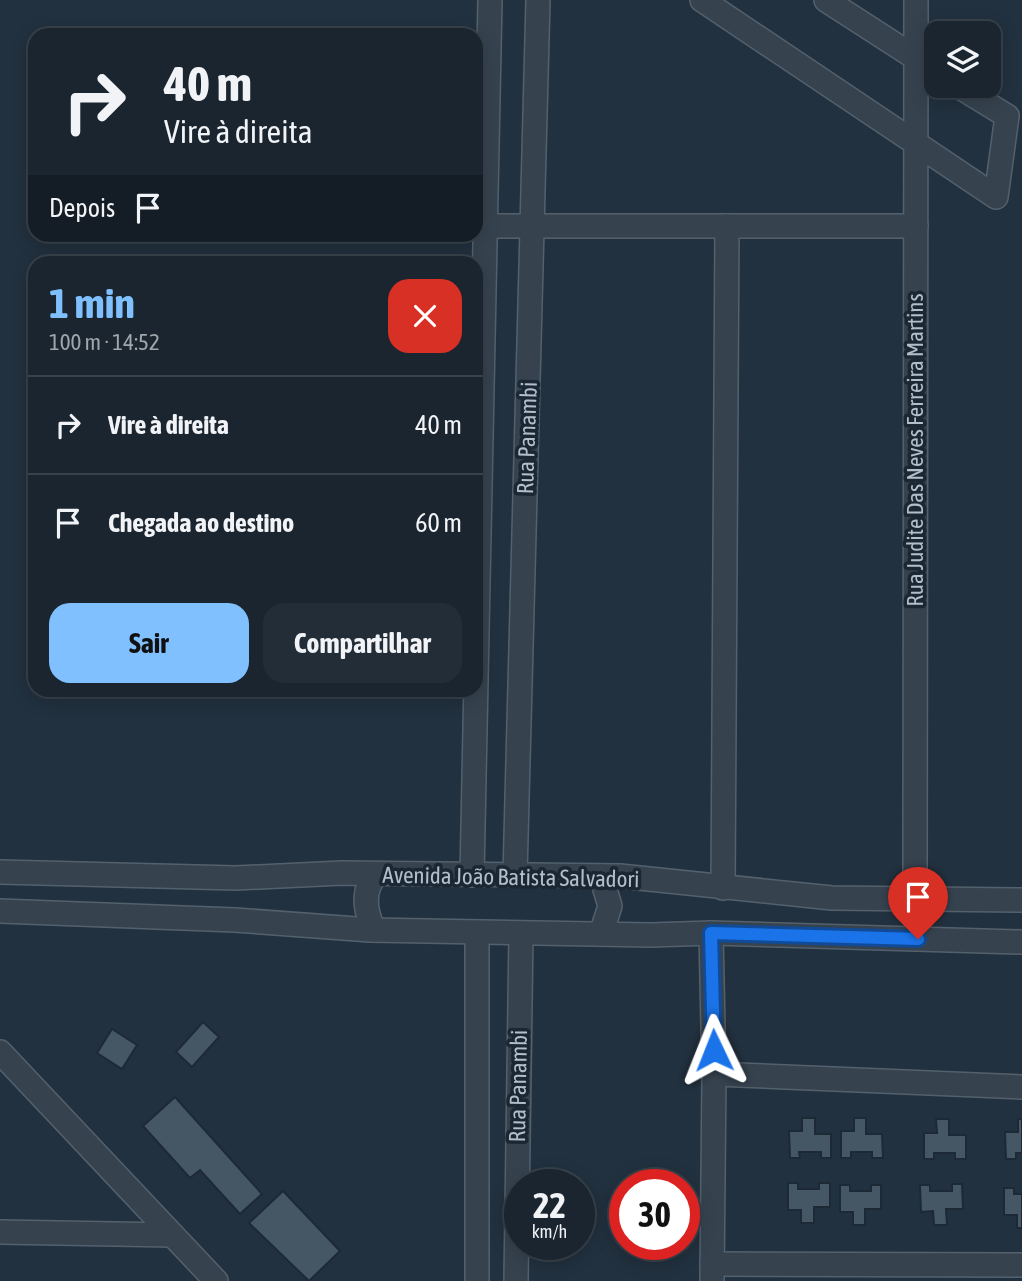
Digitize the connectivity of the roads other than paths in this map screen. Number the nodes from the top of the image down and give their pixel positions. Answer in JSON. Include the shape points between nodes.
{"nodes":[{"id":1,"x":490,"y":0,"type":"edge"},
{"id":2,"x":538,"y":0,"type":"edge"},
{"id":3,"x":702,"y":0,"type":"edge"},
{"id":4,"x":826,"y":0,"type":"edge"},
{"id":5,"x":916,"y":0,"type":"edge"},
{"id":6,"x":916,"y":57,"type":"junction"},
{"id":7,"x":924,"y":63,"type":"edge"},
{"id":8,"x":978,"y":98,"type":"edge"},
{"id":9,"x":915,"y":143,"type":"junction"},
{"id":10,"x":485,"y":226,"type":"junction"},
{"id":11,"x":533,"y":226,"type":"junction"},
{"id":12,"x":727,"y":226,"type":"junction"},
{"id":13,"x":916,"y":226,"type":"junction"},
{"id":14,"x":483,"y":326,"type":"edge"},
{"id":15,"x":476,"y":697,"type":"edge"},
{"id":16,"x":0,"y":872,"type":"edge"},
{"id":17,"x":377,"y":874,"type":"junction"},
{"id":18,"x":472,"y":875,"type":"junction"},
{"id":19,"x":515,"y":875,"type":"junction"},
{"id":20,"x":601,"y":876,"type":"junction"},
{"id":21,"x":723,"y":888,"type":"junction"},
{"id":22,"x":915,"y":899,"type":"junction"},
{"id":23,"x":1022,"y":901,"type":"edge"},
{"id":24,"x":0,"y":911,"type":"edge"},
{"id":25,"x":374,"y":930,"type":"junction"},
{"id":26,"x":477,"y":933,"type":"junction"},
{"id":27,"x":521,"y":933,"type":"junction"},
{"id":28,"x":711,"y":933,"type":"junction"},
{"id":29,"x":601,"y":934,"type":"junction"},
{"id":30,"x":1022,"y":942,"type":"edge"},
{"id":31,"x":0,"y":1052,"type":"edge"},
{"id":32,"x":715,"y":1074,"type":"junction"},
{"id":33,"x":1022,"y":1087,"type":"edge"},
{"id":34,"x":0,"y":1232,"type":"edge"},
{"id":35,"x":172,"y":1236,"type":"junction"},
{"id":36,"x":1022,"y":1265,"type":"edge"},
{"id":37,"x":712,"y":1272,"type":"edge"},
{"id":38,"x":216,"y":1281,"type":"edge"},
{"id":39,"x":477,"y":1281,"type":"edge"},
{"id":40,"x":516,"y":1281,"type":"edge"}],
"edges":[{"from":1,"to":10,"type":"street","name":"Rua Panambi"},
{"from":2,"to":11,"type":"street","name":"Rua Panambi"},
{"from":3,"to":9,"type":"street"},
{"from":4,"to":6,"type":"street"},
{"from":5,"to":6,"type":"street","name":"Rua Judite Das Neves Ferreira Martins"},
{"from":6,"to":7,"type":"street"},
{"from":6,"to":9,"type":"street","name":"Rua Judite Das Neves Ferreira Martins"},
{"from":8,"to":9,"type":"street","via":[[1007,116],[996,197]]},
{"from":9,"to":13,"type":"street","name":"Rua Judite Das Neves Ferreira Martins"},
{"from":10,"to":11,"type":"street"},
{"from":10,"to":14,"type":"street","name":"Rua Panambi"},
{"from":11,"to":12,"type":"street"},
{"from":11,"to":19,"type":"street","name":"Rua Panambi"},
{"from":12,"to":13,"type":"street"},
{"from":12,"to":21,"type":"street"},
{"from":13,"to":22,"type":"street","name":"Rua Judite Das Neves Ferreira Martins"},
{"from":15,"to":18,"type":"street","name":"Rua Panambi"},
{"from":16,"to":17,"type":"street","name":"Avenida João Batista Salvadori","via":[[236,878]]},
{"from":17,"to":18,"type":"street","name":"Avenida João Batista Salvadori"},
{"from":17,"to":25,"type":"street","via":[[366,893]]},
{"from":18,"to":19,"type":"street","name":"Avenida João Batista Salvadori"},
{"from":19,"to":20,"type":"street","name":"Avenida João Batista Salvadori"},
{"from":20,"to":21,"type":"street","name":"Avenida João Batista Salvadori"},
{"from":20,"to":29,"type":"street","via":[[610,906]]},
{"from":21,"to":22,"type":"street","name":"Avenida João Batista Salvadori","via":[[832,898]]},
{"from":22,"to":23,"type":"street","name":"Avenida João Batista Salvadori"},
{"from":24,"to":25,"type":"street"},
{"from":25,"to":26,"type":"street"},
{"from":26,"to":27,"type":"street"},
{"from":26,"to":39,"type":"street","name":"Rua Panambi"},
{"from":27,"to":29,"type":"street"},
{"from":27,"to":40,"type":"street","name":"Rua Panambi"},
{"from":28,"to":29,"type":"street"},
{"from":28,"to":30,"type":"street"},
{"from":28,"to":32,"type":"street"},
{"from":31,"to":35,"type":"street"},
{"from":32,"to":33,"type":"street"},
{"from":32,"to":37,"type":"street"},
{"from":34,"to":35,"type":"street"},
{"from":35,"to":38,"type":"street"},
{"from":36,"to":37,"type":"street"}]}
